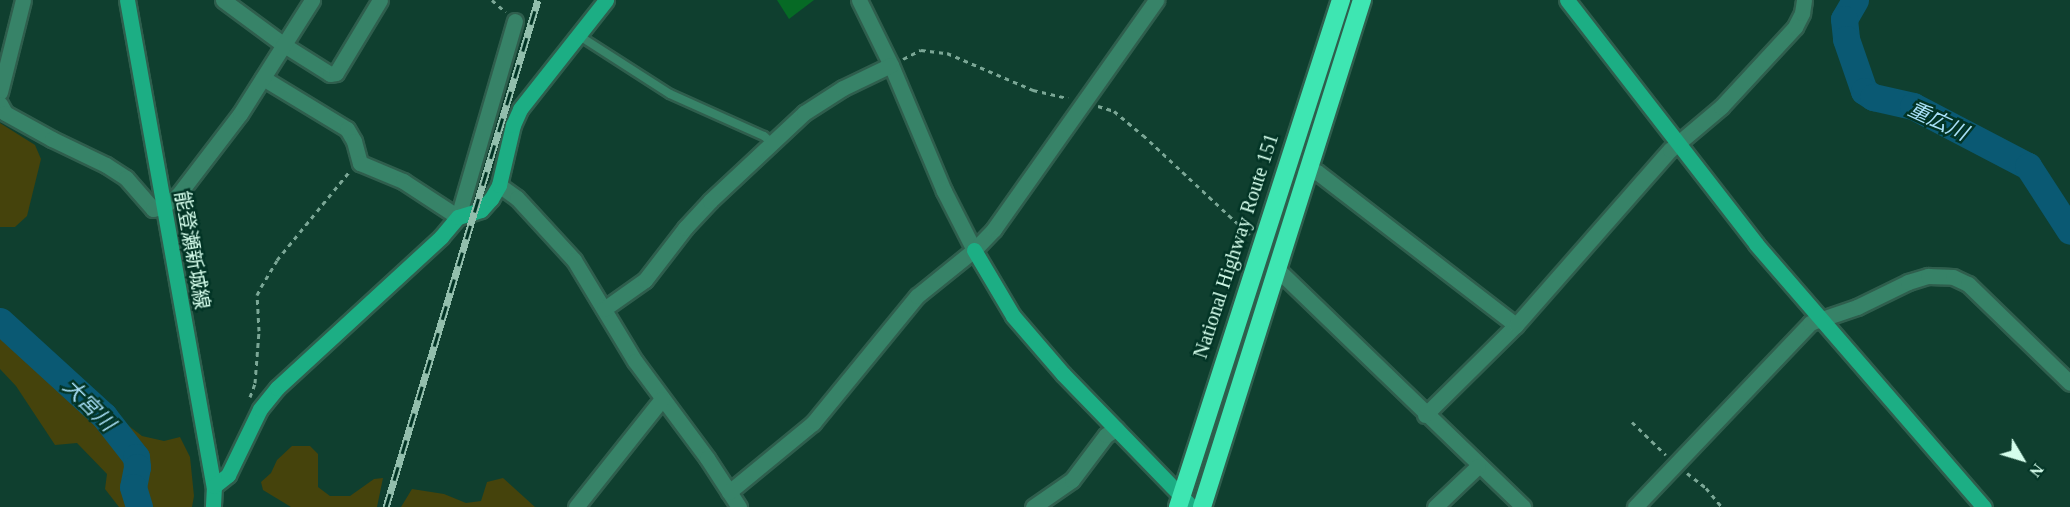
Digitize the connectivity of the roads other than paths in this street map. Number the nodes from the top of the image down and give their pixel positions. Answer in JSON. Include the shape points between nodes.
{"nodes":[{"id":1,"x":23,"y":0,"type":"edge"},
{"id":2,"x":127,"y":0,"type":"edge"},
{"id":3,"x":223,"y":0,"type":"edge"},
{"id":4,"x":312,"y":0,"type":"edge"},
{"id":5,"x":380,"y":0,"type":"edge"},
{"id":6,"x":606,"y":0,"type":"edge"},
{"id":7,"x":860,"y":0,"type":"edge"},
{"id":8,"x":1156,"y":0,"type":"edge"},
{"id":9,"x":1341,"y":0,"type":"edge"},
{"id":10,"x":1362,"y":0,"type":"edge"},
{"id":11,"x":1567,"y":0,"type":"edge"},
{"id":12,"x":1804,"y":0,"type":"edge"},
{"id":13,"x":515,"y":21,"type":"dead end"},
{"id":14,"x":578,"y":35,"type":"junction"},
{"id":15,"x":284,"y":45,"type":"junction"},
{"id":16,"x":891,"y":65,"type":"junction"},
{"id":17,"x":263,"y":78,"type":"junction"},
{"id":18,"x":0,"y":92,"type":"edge"},
{"id":19,"x":0,"y":104,"type":"edge"},
{"id":20,"x":771,"y":142,"type":"junction"},
{"id":21,"x":1677,"y":144,"type":"junction"},
{"id":22,"x":1305,"y":173,"type":"junction"},
{"id":23,"x":499,"y":186,"type":"junction"},
{"id":24,"x":163,"y":207,"type":"junction"},
{"id":25,"x":458,"y":217,"type":"junction"},
{"id":26,"x":974,"y":250,"type":"junction"},
{"id":27,"x":1278,"y":270,"type":"junction"},
{"id":28,"x":604,"y":309,"type":"junction"},
{"id":29,"x":1819,"y":320,"type":"junction"},
{"id":30,"x":1516,"y":325,"type":"junction"},
{"id":31,"x":2070,"y":383,"type":"edge"},
{"id":32,"x":663,"y":399,"type":"junction"},
{"id":33,"x":1425,"y":415,"type":"junction"},
{"id":34,"x":1116,"y":429,"type":"junction"},
{"id":35,"x":1478,"y":465,"type":"junction"},
{"id":36,"x":214,"y":486,"type":"junction"},
{"id":37,"x":729,"y":492,"type":"junction"},
{"id":38,"x":1184,"y":503,"type":"edge"},
{"id":39,"x":213,"y":507,"type":"edge"},
{"id":40,"x":576,"y":507,"type":"edge"},
{"id":41,"x":739,"y":507,"type":"edge"},
{"id":42,"x":1033,"y":507,"type":"edge"},
{"id":43,"x":1202,"y":507,"type":"edge"},
{"id":44,"x":1435,"y":507,"type":"edge"},
{"id":45,"x":1523,"y":507,"type":"edge"},
{"id":46,"x":1635,"y":507,"type":"edge"},
{"id":47,"x":1984,"y":507,"type":"edge"}],
"edges":[{"from":1,"to":18,"type":"street"},
{"from":2,"to":24,"type":"street","name":"能登瀬新城線"},
{"from":3,"to":15,"type":"street"},
{"from":4,"to":15,"type":"street"},
{"from":5,"to":15,"type":"street","via":[[336,73],[330,74]]},
{"from":6,"to":14,"type":"street"},
{"from":7,"to":16,"type":"street"},
{"from":8,"to":26,"type":"street","via":[[994,229]]},
{"from":9,"to":38,"type":"highway","name":"National Highway Route 151"},
{"from":10,"to":22,"type":"highway"},
{"from":11,"to":21,"type":"street"},
{"from":12,"to":21,"type":"street","via":[[1795,27],[1721,107]]},
{"from":13,"to":25,"type":"street"},
{"from":14,"to":20,"type":"lane","via":[[670,94]]},
{"from":14,"to":23,"type":"street","via":[[520,110]]},
{"from":15,"to":17,"type":"street"},
{"from":16,"to":20,"type":"street","via":[[843,88],[804,113]]},
{"from":16,"to":26,"type":"street","via":[[944,191]]},
{"from":17,"to":24,"type":"street","via":[[178,195]]},
{"from":17,"to":25,"type":"street","via":[[346,129],[360,163],[403,181]]},
{"from":19,"to":24,"type":"street","via":[[5,113],[126,178],[153,209]]},
{"from":20,"to":28,"type":"street","via":[[685,228],[645,280]]},
{"from":21,"to":29,"type":"street"},
{"from":21,"to":30,"type":"street"},
{"from":22,"to":27,"type":"highway"},
{"from":22,"to":30,"type":"street","via":[[1317,172]]},
{"from":23,"to":25,"type":"street","via":[[481,210]]},
{"from":23,"to":28,"type":"street","via":[[517,198],[574,261]]},
{"from":24,"to":36,"type":"street","name":"能登瀬新城線"},
{"from":25,"to":36,"type":"street","via":[[277,388],[260,409],[228,475]]},
{"from":26,"to":34,"type":"street","via":[[1013,316]]},
{"from":26,"to":37,"type":"street","via":[[917,296],[813,423]]},
{"from":27,"to":33,"type":"street"},
{"from":27,"to":43,"type":"highway"},
{"from":28,"to":32,"type":"street"},
{"from":29,"to":31,"type":"street","via":[[1857,308],[1908,282],[1928,276],[1953,277],[1987,300]]},
{"from":29,"to":46,"type":"street","via":[[1810,323]]},
{"from":29,"to":47,"type":"street"},
{"from":30,"to":33,"type":"street"},
{"from":32,"to":37,"type":"street"},
{"from":32,"to":40,"type":"street"},
{"from":33,"to":35,"type":"street"},
{"from":34,"to":38,"type":"street"},
{"from":34,"to":42,"type":"street","via":[[1106,435],[1072,480]]},
{"from":35,"to":44,"type":"street"},
{"from":35,"to":45,"type":"street"},
{"from":36,"to":39,"type":"street","name":"能登瀬新城線"},
{"from":37,"to":41,"type":"street"}]}
